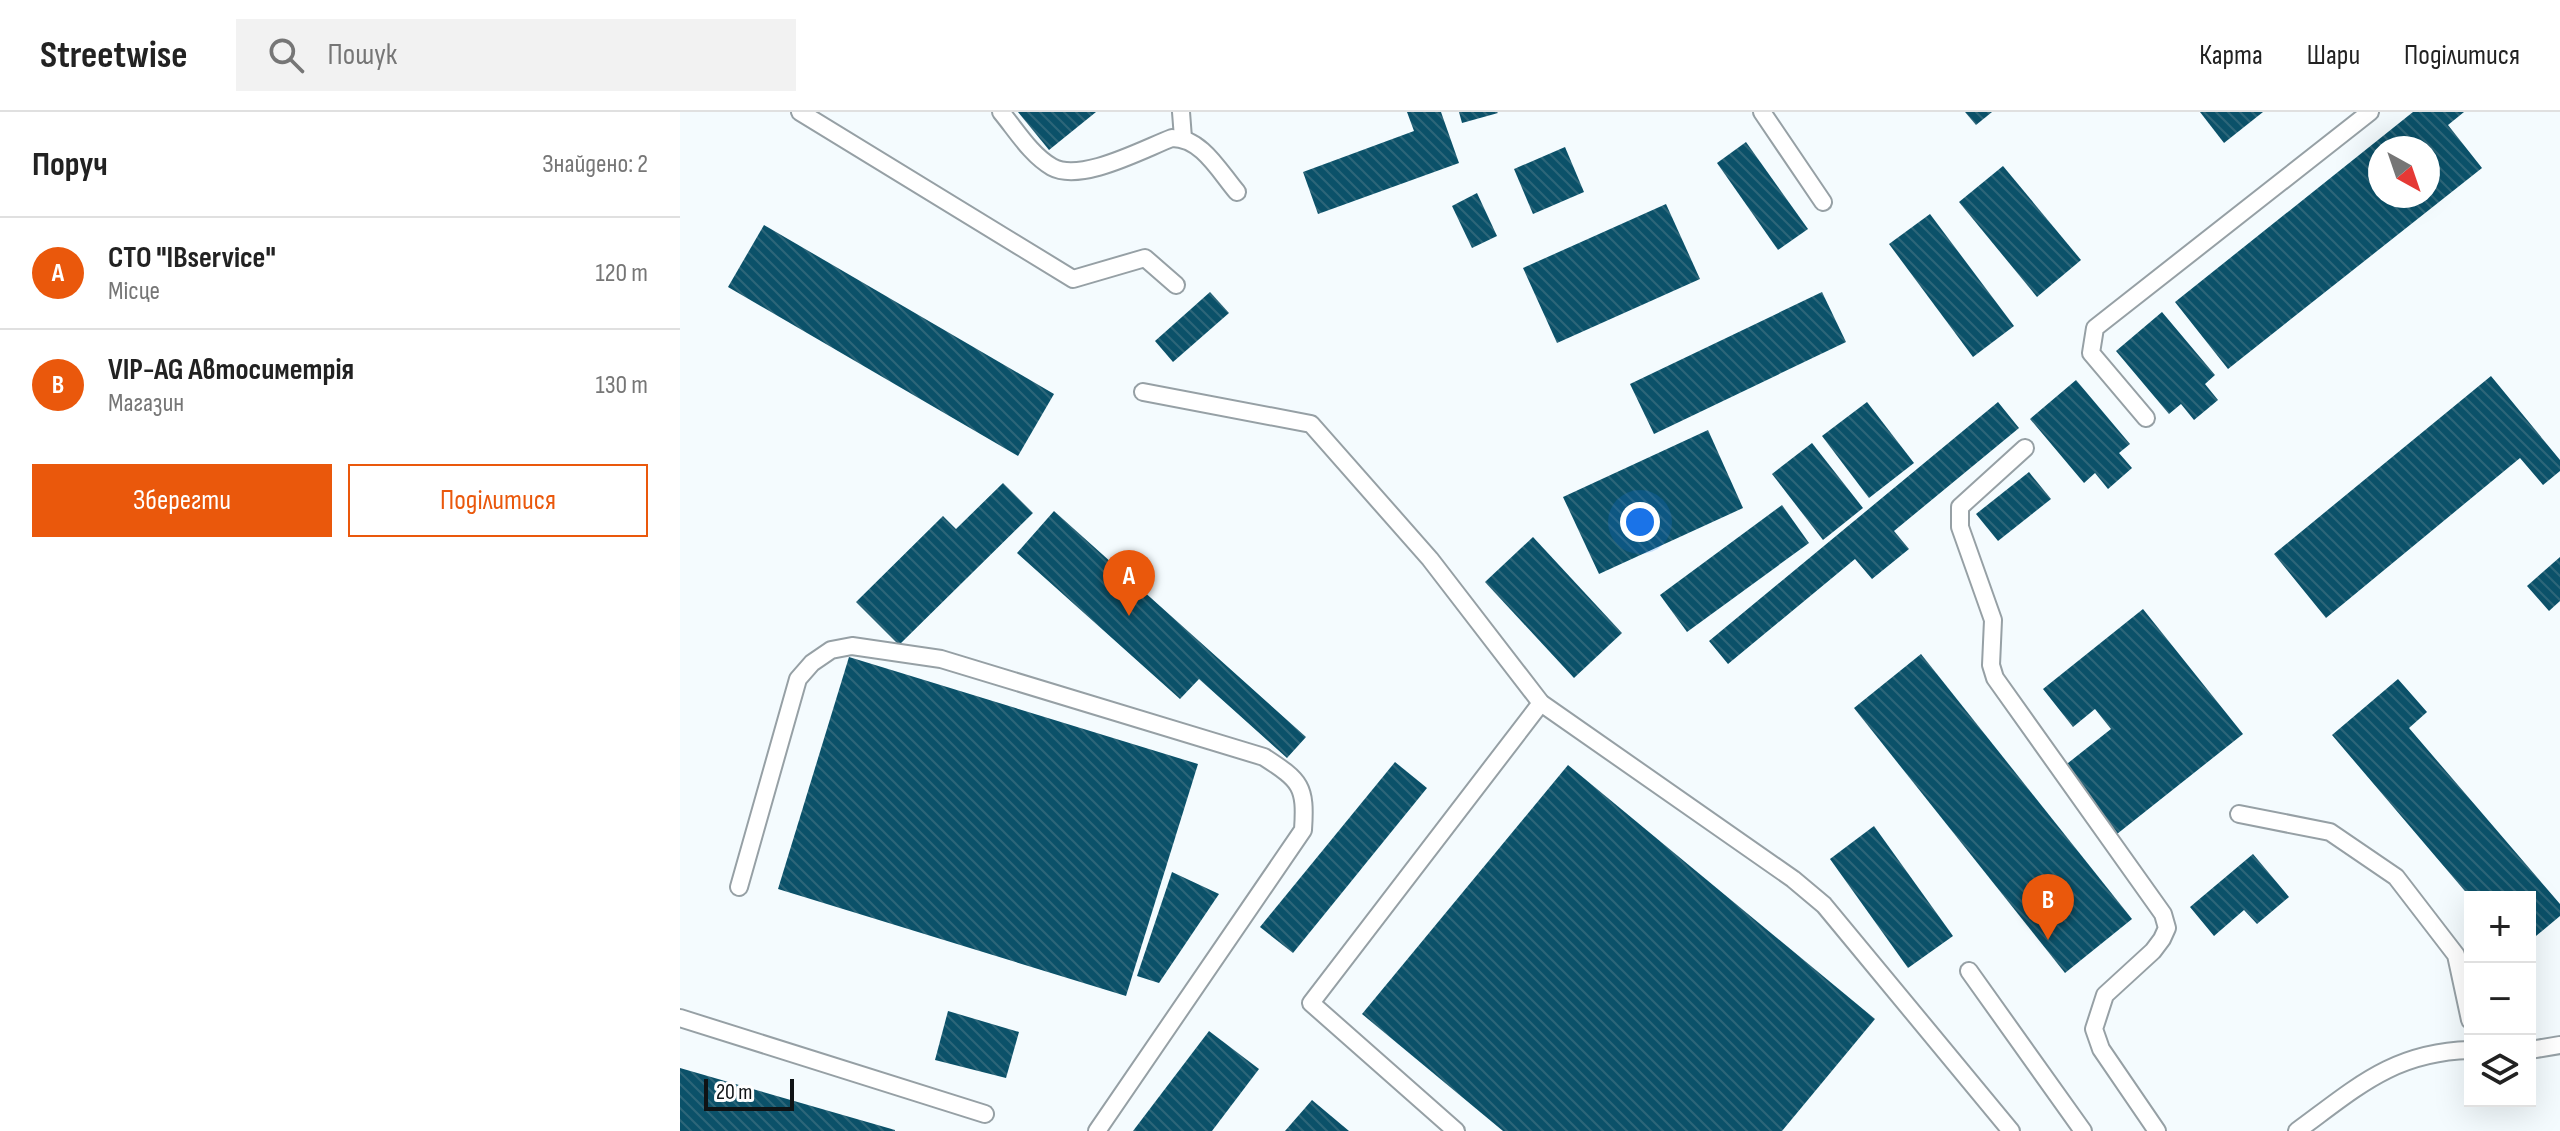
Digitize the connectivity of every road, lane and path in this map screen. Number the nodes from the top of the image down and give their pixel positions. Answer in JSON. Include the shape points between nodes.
{"nodes":[{"id":1,"x":800,"y":112,"type":"edge"},
{"id":2,"x":1001,"y":112,"type":"edge"},
{"id":3,"x":1181,"y":112,"type":"edge"},
{"id":4,"x":1762,"y":112,"type":"edge"},
{"id":5,"x":2370,"y":112,"type":"edge"},
{"id":6,"x":1183,"y":138,"type":"junction"},
{"id":7,"x":1237,"y":192,"type":"dead end"},
{"id":8,"x":1823,"y":202,"type":"dead end"},
{"id":9,"x":1176,"y":285,"type":"dead end"},
{"id":10,"x":1143,"y":392,"type":"dead end"},
{"id":11,"x":2146,"y":418,"type":"dead end"},
{"id":12,"x":2025,"y":448,"type":"dead end"},
{"id":13,"x":1541,"y":703,"type":"junction"},
{"id":14,"x":2239,"y":814,"type":"dead end"},
{"id":15,"x":739,"y":887,"type":"dead end"},
{"id":16,"x":1969,"y":971,"type":"dead end"},
{"id":17,"x":2464,"y":992,"type":"edge"},
{"id":18,"x":680,"y":1018,"type":"edge"},
{"id":19,"x":2560,"y":1045,"type":"edge"},
{"id":20,"x":2536,"y":1049,"type":"edge"},
{"id":21,"x":2464,"y":1050,"type":"edge"},
{"id":22,"x":985,"y":1114,"type":"dead end"},
{"id":23,"x":1097,"y":1131,"type":"edge"},
{"id":24,"x":1456,"y":1131,"type":"edge"},
{"id":25,"x":2011,"y":1131,"type":"edge"},
{"id":26,"x":2083,"y":1131,"type":"edge"},
{"id":27,"x":2157,"y":1131,"type":"edge"},
{"id":28,"x":2297,"y":1131,"type":"edge"}],
"edges":[{"from":1,"to":9,"type":"lane","via":[[1073,279],[1145,258]]},
{"from":2,"to":6,"type":"lane","via":[[1036,155],[1055,169],[1102,166]]},
{"from":3,"to":6,"type":"lane"},
{"from":4,"to":8,"type":"lane"},
{"from":5,"to":11,"type":"lane","via":[[2095,328],[2091,353]]},
{"from":6,"to":7,"type":"lane","via":[[1203,150]]},
{"from":10,"to":13,"type":"lane","via":[[1311,424],[1430,559]]},
{"from":12,"to":27,"type":"lane","via":[[1960,507],[1960,527],[1993,620],[1995,678],[2163,914],[2167,928],[2162,939],[2105,995],[2094,1029],[2101,1049]]},
{"from":13,"to":24,"type":"lane","via":[[1311,1003]]},
{"from":13,"to":25,"type":"lane","via":[[1824,905]]},
{"from":14,"to":17,"type":"lane","via":[[2330,832],[2396,877],[2456,955]]},
{"from":15,"to":23,"type":"lane","via":[[798,679],[831,650],[852,646],[941,659],[1264,757],[1291,775],[1305,800],[1303,830]]},
{"from":16,"to":26,"type":"lane"},
{"from":18,"to":22,"type":"lane"},
{"from":19,"to":20,"type":"lane"},
{"from":21,"to":28,"type":"lane","via":[[2398,1063]]}]}
